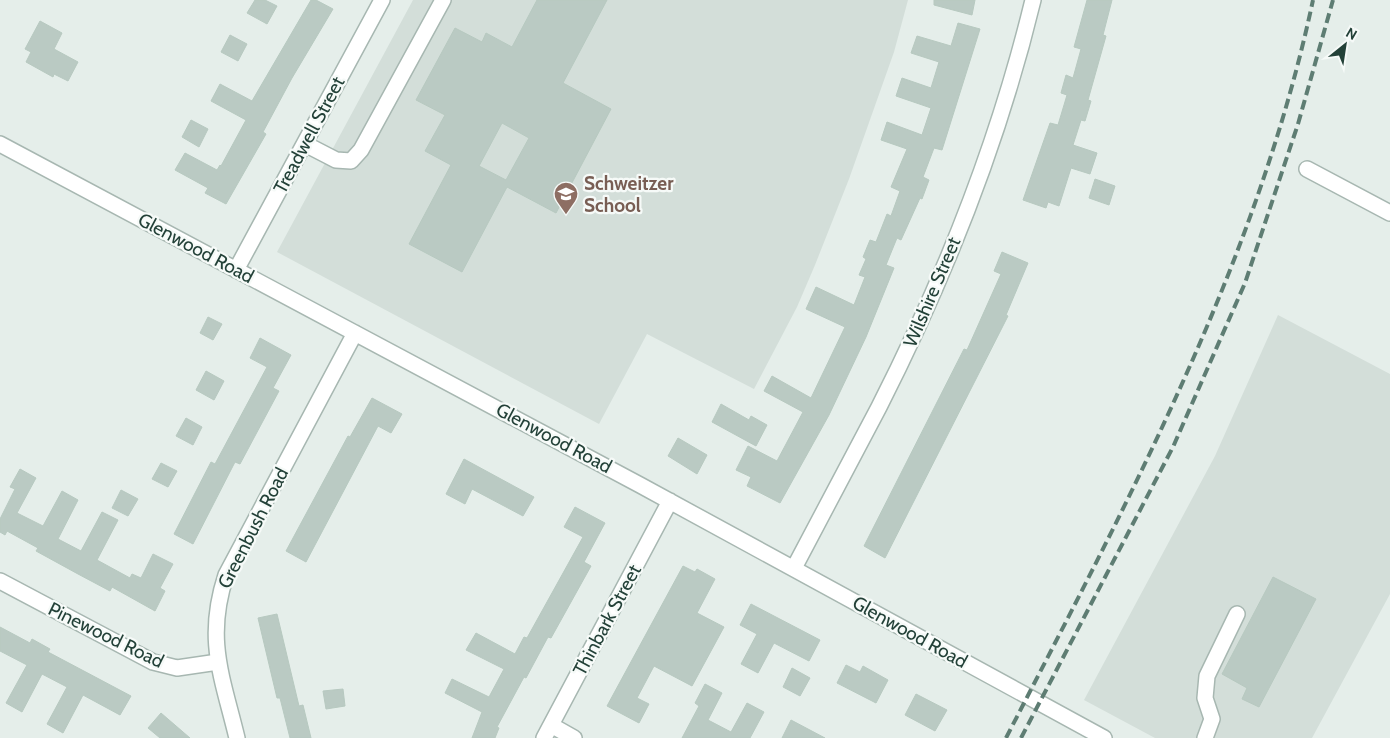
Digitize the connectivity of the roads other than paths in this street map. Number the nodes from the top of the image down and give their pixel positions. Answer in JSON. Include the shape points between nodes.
{"nodes":[{"id":1,"x":382,"y":0,"type":"edge"},
{"id":2,"x":443,"y":0,"type":"edge"},
{"id":3,"x":1033,"y":0,"type":"edge"},
{"id":4,"x":0,"y":144,"type":"edge"},
{"id":5,"x":305,"y":144,"type":"junction"},
{"id":6,"x":1307,"y":169,"type":"dead end"},
{"id":7,"x":1390,"y":213,"type":"edge"},
{"id":8,"x":236,"y":270,"type":"junction"},
{"id":9,"x":355,"y":333,"type":"junction"},
{"id":10,"x":670,"y":501,"type":"junction"},
{"id":11,"x":794,"y":568,"type":"junction"},
{"id":12,"x":0,"y":581,"type":"edge"},
{"id":13,"x":1237,"y":614,"type":"dead end"},
{"id":14,"x":218,"y":662,"type":"junction"},
{"id":15,"x":547,"y":732,"type":"edge"},
{"id":16,"x":237,"y":738,"type":"edge"},
{"id":17,"x":574,"y":738,"type":"edge"},
{"id":18,"x":1104,"y":738,"type":"edge"},
{"id":19,"x":1205,"y":738,"type":"edge"}],
"edges":[{"from":1,"to":5,"type":"street","name":"Treadwell Street"},
{"from":2,"to":5,"type":"street","via":[[361,150],[351,161],[336,160]]},
{"from":3,"to":11,"type":"street","name":"Wilshire Street","via":[[996,124],[941,272],[879,408]]},
{"from":4,"to":8,"type":"street","name":"Glenwood Road"},
{"from":5,"to":8,"type":"street","name":"Treadwell Street"},
{"from":6,"to":7,"type":"street"},
{"from":8,"to":9,"type":"street","name":"Glenwood Road"},
{"from":9,"to":10,"type":"street","name":"Glenwood Road"},
{"from":9,"to":14,"type":"street","name":"Greenbush Road","via":[[226,575],[215,620]]},
{"from":10,"to":11,"type":"street","name":"Glenwood Road"},
{"from":10,"to":15,"type":"street","name":"Thinbark Street"},
{"from":11,"to":18,"type":"street","name":"Glenwood Road"},
{"from":12,"to":14,"type":"street","name":"Pinewood Road","via":[[153,662],[177,668]]},
{"from":13,"to":19,"type":"street","via":[[1207,676],[1205,698],[1212,719]]},
{"from":14,"to":16,"type":"street","name":"Greenbush Road"},
{"from":15,"to":17,"type":"street"}]}
